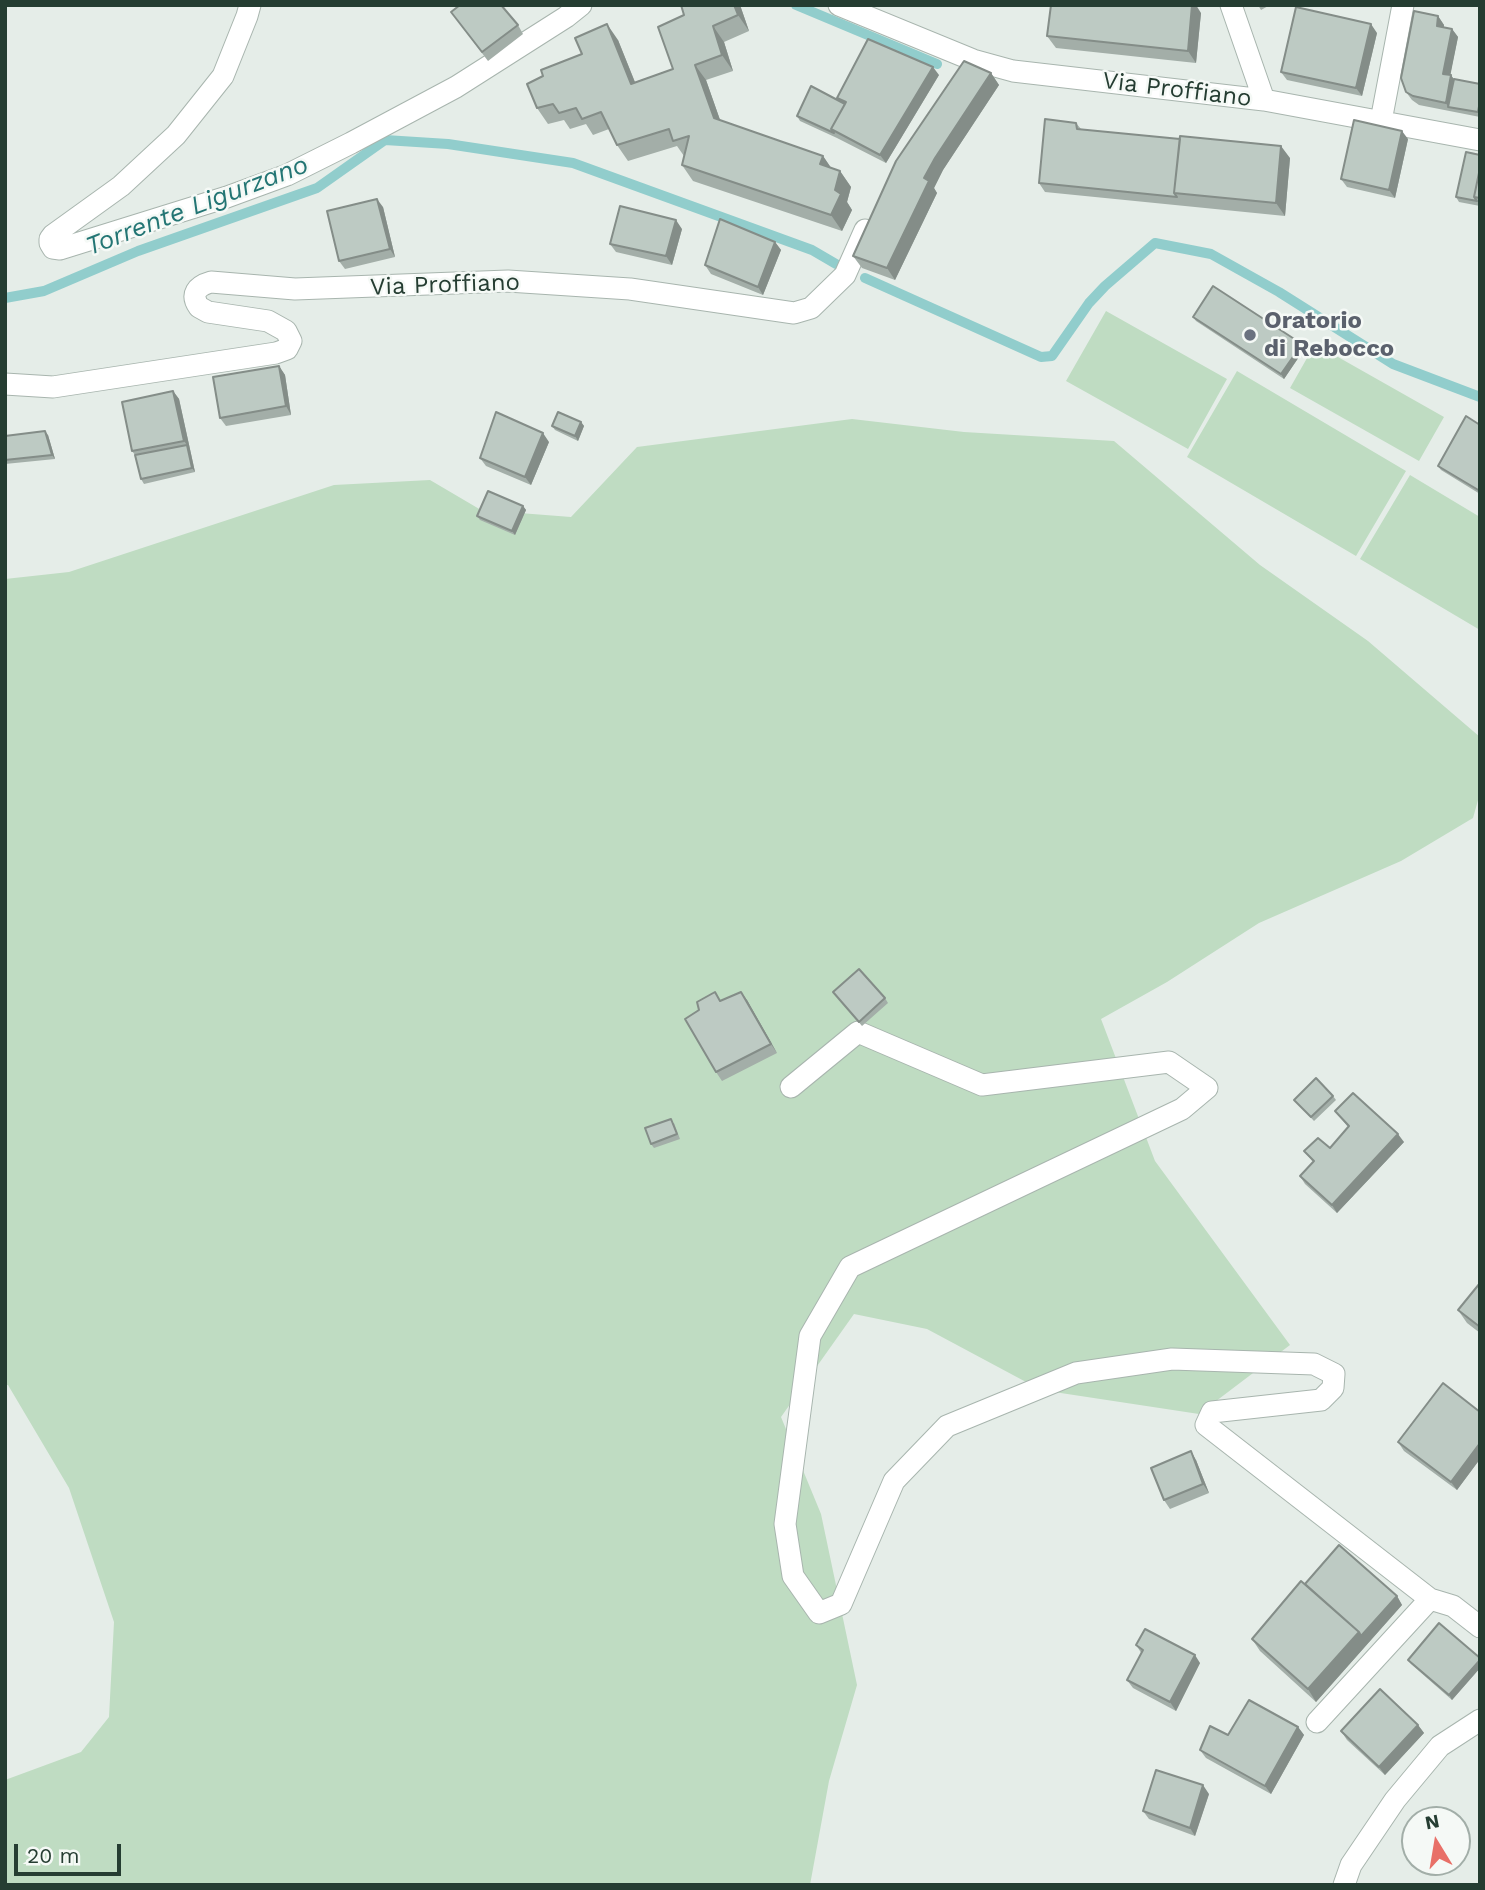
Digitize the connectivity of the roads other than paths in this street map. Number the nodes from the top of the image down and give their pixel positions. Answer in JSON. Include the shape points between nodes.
{"nodes":[{"id":1,"x":250,"y":5,"type":"edge"},
{"id":2,"x":581,"y":5,"type":"edge"},
{"id":3,"x":839,"y":5,"type":"edge"},
{"id":4,"x":1231,"y":5,"type":"edge"},
{"id":5,"x":1403,"y":5,"type":"edge"},
{"id":6,"x":973,"y":60,"type":"junction"},
{"id":7,"x":958,"y":82,"type":"edge"},
{"id":8,"x":1264,"y":100,"type":"junction"},
{"id":9,"x":1381,"y":121,"type":"junction"},
{"id":10,"x":1480,"y":140,"type":"edge"},
{"id":11,"x":874,"y":211,"type":"edge"},
{"id":12,"x":5,"y":384,"type":"edge"},
{"id":13,"x":791,"y":1087,"type":"dead end"},
{"id":14,"x":1430,"y":1599,"type":"junction"},
{"id":15,"x":1480,"y":1627,"type":"edge"},
{"id":16,"x":1480,"y":1720,"type":"edge"},
{"id":17,"x":1317,"y":1722,"type":"dead end"},
{"id":18,"x":1344,"y":1885,"type":"edge"}],
"edges":[{"from":1,"to":2,"type":"street","via":[[223,76],[176,135],[121,186],[59,230],[50,239],[53,248],[287,175],[456,87]]},
{"from":3,"to":6,"type":"street","name":"Via Proffiano"},
{"from":4,"to":8,"type":"street"},
{"from":5,"to":9,"type":"street"},
{"from":6,"to":7,"type":"street"},
{"from":6,"to":8,"type":"street","name":"Via Proffiano","via":[[1013,71]]},
{"from":8,"to":9,"type":"street","name":"Via Proffiano"},
{"from":9,"to":10,"type":"street","name":"Via Proffiano"},
{"from":11,"to":12,"type":"street","name":"Via Proffiano","via":[[845,275],[811,308],[794,313],[630,289],[508,281],[295,289],[211,282],[197,289],[194,296],[199,307],[268,321],[286,331],[291,341],[287,349],[53,387]]},
{"from":13,"to":14,"type":"street","via":[[858,1032],[982,1085],[1169,1062],[1207,1088],[1182,1108],[850,1267],[810,1336],[785,1524],[793,1576],[819,1614],[841,1604],[894,1481],[947,1426],[1076,1373],[1172,1359],[1314,1364],[1334,1374],[1333,1388],[1321,1400],[1212,1412],[1206,1424]]},
{"from":14,"to":15,"type":"street","via":[[1453,1606]]},
{"from":14,"to":17,"type":"street"},
{"from":16,"to":18,"type":"street","via":[[1440,1746],[1395,1800],[1351,1865]]}]}
